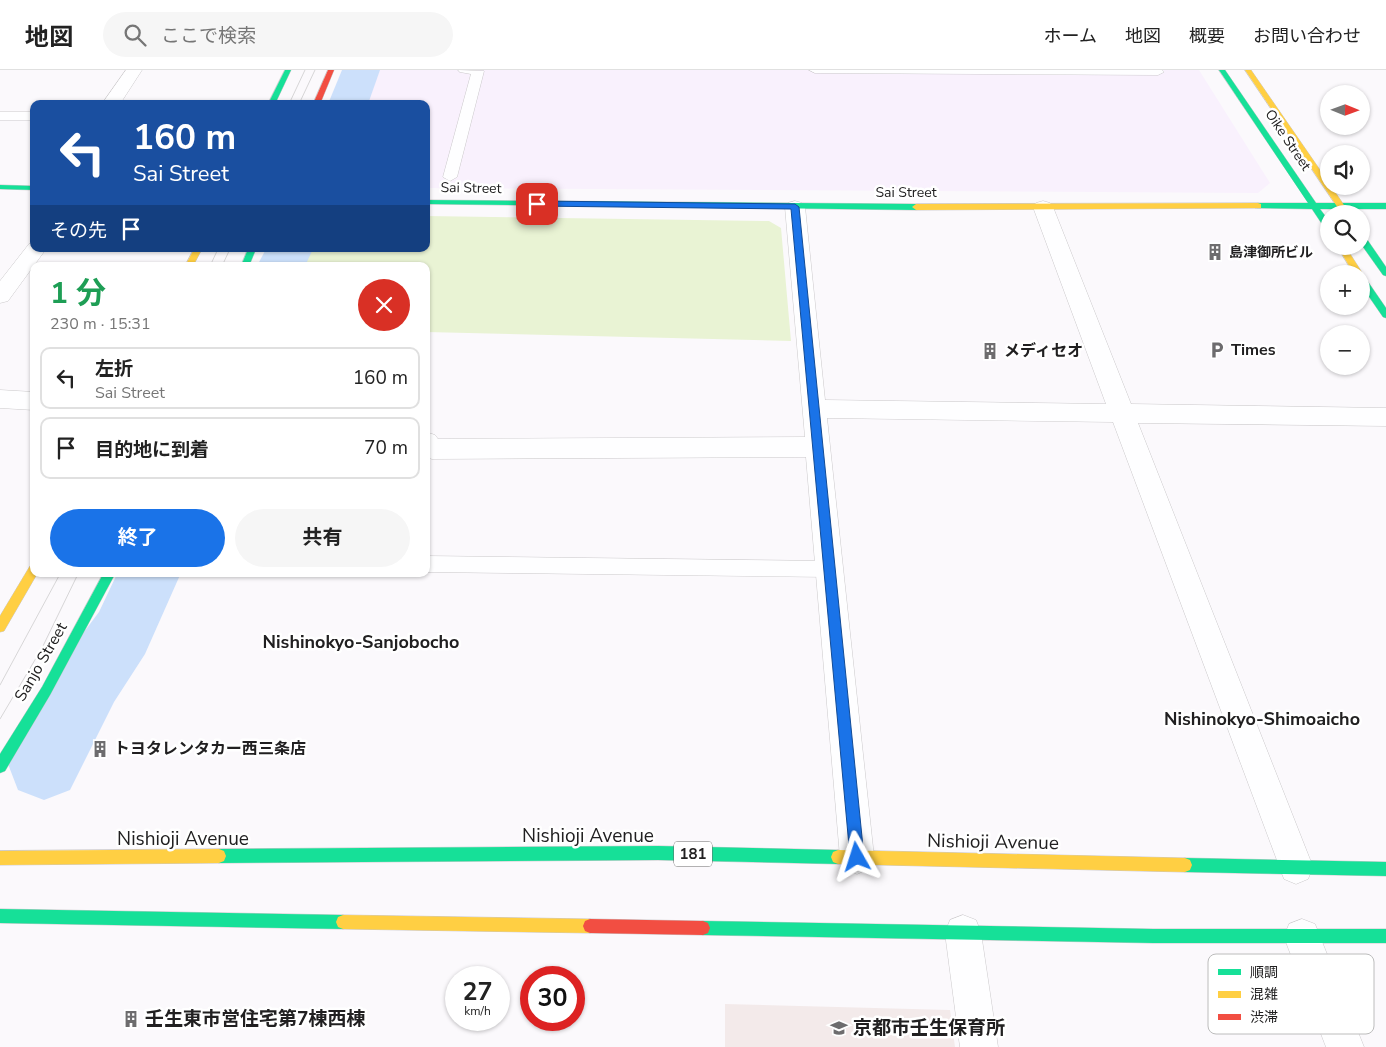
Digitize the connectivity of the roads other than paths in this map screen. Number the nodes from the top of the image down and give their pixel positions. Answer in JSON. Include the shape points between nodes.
{"nodes":[{"id":1,"x":134,"y":70,"type":"edge"},
{"id":2,"x":288,"y":70,"type":"edge"},
{"id":3,"x":330,"y":70,"type":"edge"},
{"id":4,"x":464,"y":70,"type":"edge"},
{"id":5,"x":815,"y":70,"type":"edge"},
{"id":6,"x":1222,"y":70,"type":"edge"},
{"id":7,"x":1248,"y":70,"type":"edge"},
{"id":8,"x":1074,"y":71,"type":"edge"},
{"id":9,"x":1158,"y":72,"type":"dead end"},
{"id":10,"x":114,"y":100,"type":"edge"},
{"id":11,"x":273,"y":100,"type":"edge"},
{"id":12,"x":318,"y":100,"type":"edge"},
{"id":13,"x":0,"y":116,"type":"edge"},
{"id":14,"x":30,"y":116,"type":"edge"},
{"id":15,"x":450,"y":177,"type":"dead end"},
{"id":16,"x":0,"y":187,"type":"edge"},
{"id":17,"x":30,"y":188,"type":"edge"},
{"id":18,"x":430,"y":202,"type":"edge"},
{"id":19,"x":1340,"y":205,"type":"edge"},
{"id":20,"x":1043,"y":206,"type":"junction"},
{"id":21,"x":1314,"y":206,"type":"junction"},
{"id":22,"x":1386,"y":206,"type":"edge"},
{"id":23,"x":795,"y":207,"type":"junction"},
{"id":24,"x":1320,"y":207,"type":"edge"},
{"id":25,"x":1370,"y":207,"type":"edge"},
{"id":26,"x":1320,"y":215,"type":"edge"},
{"id":27,"x":1370,"y":250,"type":"edge"},
{"id":28,"x":34,"y":252,"type":"edge"},
{"id":29,"x":1386,"y":273,"type":"edge"},
{"id":30,"x":1370,"y":291,"type":"edge"},
{"id":31,"x":0,"y":296,"type":"edge"},
{"id":32,"x":1386,"y":315,"type":"edge"},
{"id":33,"x":0,"y":399,"type":"edge"},
{"id":34,"x":30,"y":401,"type":"edge"},
{"id":35,"x":814,"y":408,"type":"junction"},
{"id":36,"x":1122,"y":413,"type":"junction"},
{"id":37,"x":1386,"y":417,"type":"edge"},
{"id":38,"x":430,"y":447,"type":"edge"},
{"id":39,"x":818,"y":447,"type":"junction"},
{"id":40,"x":430,"y":564,"type":"edge"},
{"id":41,"x":830,"y":569,"type":"junction"},
{"id":42,"x":30,"y":576,"type":"edge"},
{"id":43,"x":107,"y":577,"type":"edge"},
{"id":44,"x":0,"y":627,"type":"edge"},
{"id":45,"x":0,"y":766,"type":"edge"},
{"id":46,"x":857,"y":857,"type":"junction"},
{"id":47,"x":0,"y":858,"type":"edge"},
{"id":48,"x":1296,"y":867,"type":"junction"},
{"id":49,"x":1386,"y":869,"type":"edge"},
{"id":50,"x":0,"y":916,"type":"edge"},
{"id":51,"x":963,"y":933,"type":"junction"},
{"id":52,"x":1386,"y":936,"type":"edge"},
{"id":53,"x":1302,"y":937,"type":"junction"},
{"id":54,"x":1309,"y":954,"type":"edge"},
{"id":55,"x":1340,"y":1034,"type":"edge"},
{"id":56,"x":979,"y":1047,"type":"edge"},
{"id":57,"x":1345,"y":1047,"type":"edge"}],
"edges":[{"from":1,"to":10,"type":"street"},
{"from":2,"to":11,"type":"main road"},
{"from":3,"to":12,"type":"main road"},
{"from":4,"to":15,"type":"lane","via":[[478,71]]},
{"from":5,"to":8,"type":"lane"},
{"from":6,"to":21,"type":"main road","name":"Oike Street"},
{"from":7,"to":19,"type":"main road","name":"Oike Street"},
{"from":8,"to":9,"type":"lane"},
{"from":13,"to":14,"type":"lane"},
{"from":16,"to":17,"type":"main road"},
{"from":18,"to":23,"type":"main road","name":"Sai Street"},
{"from":20,"to":21,"type":"main road","name":"Sai Street"},
{"from":20,"to":23,"type":"main road","name":"Sai Street"},
{"from":20,"to":36,"type":"street"},
{"from":21,"to":24,"type":"main road","name":"Sai Street"},
{"from":21,"to":26,"type":"main road","name":"Oike Street"},
{"from":22,"to":25,"type":"main road","name":"Sai Street"},
{"from":23,"to":35,"type":"street"},
{"from":27,"to":29,"type":"main road"},
{"from":28,"to":31,"type":"street"},
{"from":30,"to":32,"type":"main road"},
{"from":33,"to":34,"type":"street"},
{"from":35,"to":36,"type":"street"},
{"from":35,"to":39,"type":"street"},
{"from":36,"to":37,"type":"street"},
{"from":36,"to":48,"type":"street"},
{"from":38,"to":39,"type":"street"},
{"from":39,"to":41,"type":"street"},
{"from":40,"to":41,"type":"lane"},
{"from":41,"to":46,"type":"street"},
{"from":42,"to":44,"type":"main road"},
{"from":43,"to":45,"type":"main road","name":"Sanjo Street","via":[[46,691]]},
{"from":46,"to":47,"type":"main road","name":"Nishioji Avenue","number":"181","via":[[658,853]]},
{"from":46,"to":48,"type":"main road","name":"Nishioji Avenue","number":"181"},
{"from":48,"to":49,"type":"main road","name":"Nishioji Avenue","number":"181"},
{"from":50,"to":51,"type":"main road"},
{"from":51,"to":53,"type":"main road"},
{"from":51,"to":56,"type":"street"},
{"from":52,"to":53,"type":"main road"},
{"from":53,"to":54,"type":"street"},
{"from":55,"to":57,"type":"street"}]}
